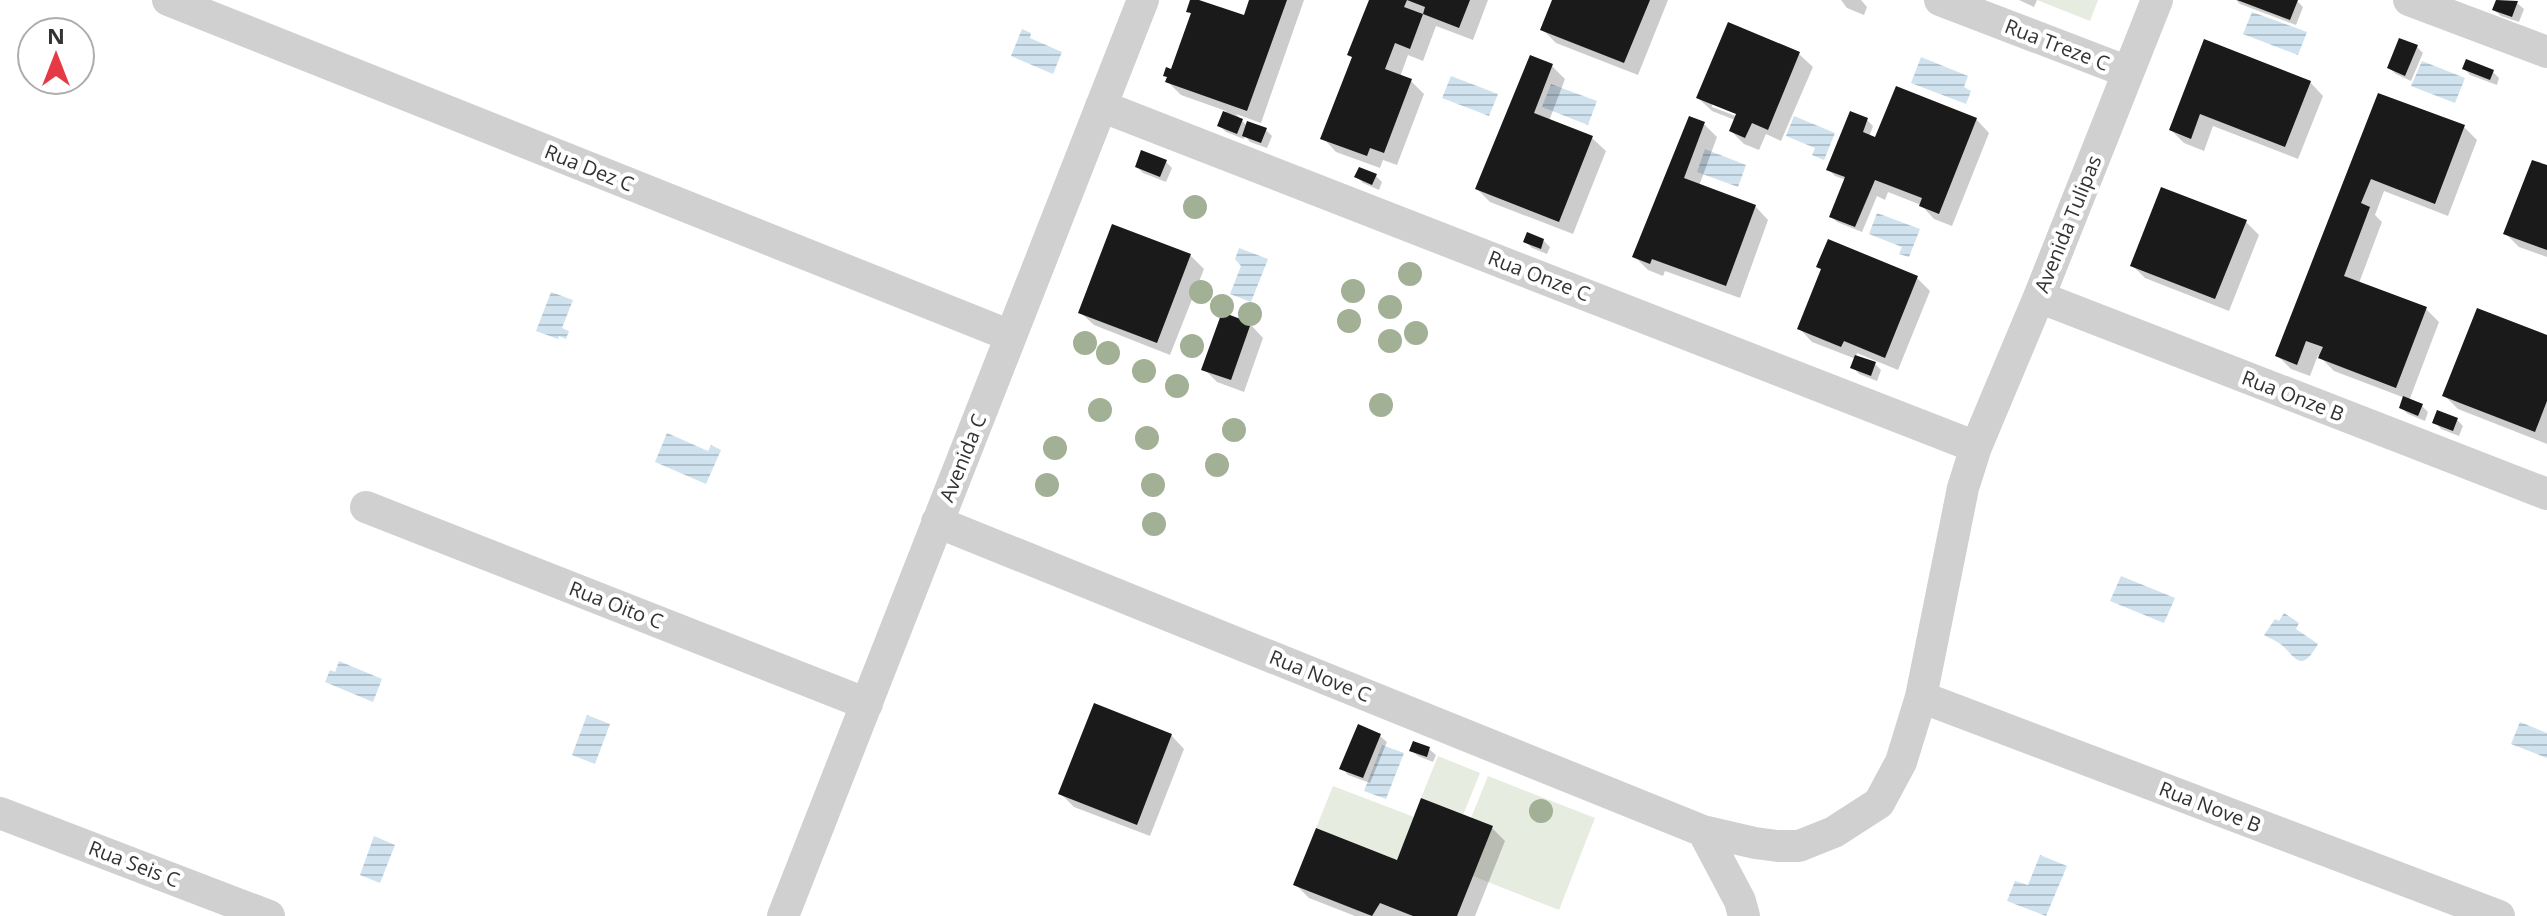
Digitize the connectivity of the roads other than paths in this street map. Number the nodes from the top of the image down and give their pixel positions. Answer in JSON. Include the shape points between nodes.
{"nodes":[{"id":1,"x":168,"y":0,"type":"edge"},
{"id":2,"x":1143,"y":0,"type":"edge"},
{"id":3,"x":1940,"y":0,"type":"edge"},
{"id":4,"x":2157,"y":0,"type":"edge"},
{"id":5,"x":2409,"y":0,"type":"edge"},
{"id":6,"x":2547,"y":52,"type":"edge"},
{"id":7,"x":2128,"y":72,"type":"junction"},
{"id":8,"x":1101,"y":106,"type":"junction"},
{"id":9,"x":2039,"y":297,"type":"junction"},
{"id":10,"x":1011,"y":336,"type":"junction"},
{"id":11,"x":1976,"y":447,"type":"junction"},
{"id":12,"x":2547,"y":494,"type":"edge"},
{"id":13,"x":366,"y":507,"type":"dead end"},
{"id":14,"x":937,"y":522,"type":"junction"},
{"id":15,"x":1921,"y":697,"type":"junction"},
{"id":16,"x":867,"y":704,"type":"junction"},
{"id":17,"x":0,"y":813,"type":"edge"},
{"id":18,"x":1703,"y":831,"type":"junction"},
{"id":19,"x":788,"y":915,"type":"edge"},
{"id":20,"x":269,"y":916,"type":"edge"},
{"id":21,"x":1744,"y":916,"type":"edge"},
{"id":22,"x":2499,"y":916,"type":"edge"}],
"edges":[{"from":1,"to":10,"type":"street","name":"Rua Dez C"},
{"from":2,"to":8,"type":"street","name":"Avenida C"},
{"from":3,"to":7,"type":"street","name":"Rua Treze C"},
{"from":4,"to":7,"type":"street","name":"Avenida Tulipas"},
{"from":5,"to":6,"type":"street"},
{"from":7,"to":9,"type":"street","name":"Avenida Tulipas"},
{"from":8,"to":10,"type":"street","name":"Avenida C"},
{"from":8,"to":11,"type":"street","name":"Rua Onze C"},
{"from":9,"to":11,"type":"street","name":"Avenida Tulipas"},
{"from":9,"to":12,"type":"street","name":"Rua Onze B"},
{"from":10,"to":14,"type":"street","name":"Avenida C"},
{"from":11,"to":15,"type":"street","name":"Avenida Tulipas"},
{"from":13,"to":16,"type":"street","name":"Rua Oito C"},
{"from":14,"to":16,"type":"street","name":"Avenida C"},
{"from":14,"to":18,"type":"street","name":"Rua Nove C"},
{"from":15,"to":18,"type":"street","name":"Rua Nove C","via":[[1901,762],[1879,803],[1834,832],[1799,846],[1778,846]]},
{"from":15,"to":22,"type":"street","name":"Rua Nove B"},
{"from":16,"to":19,"type":"street","name":"Avenida C"},
{"from":17,"to":20,"type":"street","name":"Rua Seis C"},
{"from":18,"to":21,"type":"street"}]}
